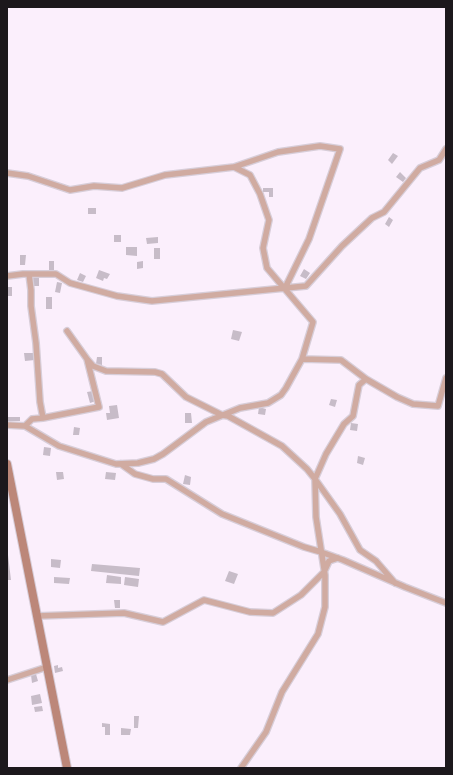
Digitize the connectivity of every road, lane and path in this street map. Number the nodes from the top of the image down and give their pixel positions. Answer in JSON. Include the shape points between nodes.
{"nodes":[{"id":1,"x":446,"y":149,"type":"edge"},
{"id":2,"x":234,"y":167,"type":"junction"},
{"id":3,"x":7,"y":173,"type":"edge"},
{"id":4,"x":30,"y":274,"type":"junction"},
{"id":5,"x":7,"y":276,"type":"edge"},
{"id":6,"x":285,"y":288,"type":"junction"},
{"id":7,"x":67,"y":331,"type":"dead end"},
{"id":8,"x":302,"y":359,"type":"junction"},
{"id":9,"x":87,"y":360,"type":"junction"},
{"id":10,"x":446,"y":378,"type":"edge"},
{"id":11,"x":366,"y":379,"type":"junction"},
{"id":12,"x":222,"y":415,"type":"junction"},
{"id":13,"x":43,"y":418,"type":"junction"},
{"id":14,"x":7,"y":425,"type":"edge"},
{"id":15,"x":25,"y":426,"type":"junction"},
{"id":16,"x":7,"y":464,"type":"edge"},
{"id":17,"x":121,"y":464,"type":"junction"},
{"id":18,"x":315,"y":479,"type":"junction"},
{"id":19,"x":322,"y":552,"type":"junction"},
{"id":20,"x":338,"y":558,"type":"junction"},
{"id":21,"x":324,"y":572,"type":"junction"},
{"id":22,"x":395,"y":583,"type":"junction"},
{"id":23,"x":446,"y":603,"type":"edge"},
{"id":24,"x":37,"y":616,"type":"junction"},
{"id":25,"x":47,"y":667,"type":"junction"},
{"id":26,"x":7,"y":680,"type":"edge"},
{"id":27,"x":67,"y":768,"type":"edge"},
{"id":28,"x":241,"y":768,"type":"edge"}],
"edges":[{"from":1,"to":6,"type":"street","via":[[439,160],[420,168],[384,212],[372,218],[342,246],[306,286]]},
{"from":2,"to":3,"type":"street","via":[[165,175],[122,188],[94,186],[70,190],[28,176]]},
{"from":2,"to":6,"type":"street","via":[[250,175],[260,194],[269,220],[263,248],[267,268]]},
{"from":2,"to":6,"type":"street","via":[[278,152],[320,146],[340,149],[309,239]]},
{"from":4,"to":5,"type":"street"},
{"from":4,"to":6,"type":"street","via":[[56,274],[70,283],[117,296],[152,301]]},
{"from":4,"to":13,"type":"street"},
{"from":6,"to":8,"type":"street","via":[[314,322]]},
{"from":7,"to":9,"type":"street"},
{"from":8,"to":11,"type":"street","via":[[340,360]]},
{"from":8,"to":12,"type":"street","via":[[280,395],[268,402]]},
{"from":9,"to":12,"type":"street","via":[[92,366],[106,371],[162,374],[186,397]]},
{"from":9,"to":13,"type":"street","via":[[100,406]]},
{"from":10,"to":11,"type":"street","via":[[438,406],[413,404]]},
{"from":11,"to":18,"type":"street","via":[[360,385],[353,416],[344,424]]},
{"from":12,"to":17,"type":"street","via":[[206,422],[154,459]]},
{"from":12,"to":18,"type":"street","via":[[282,446]]},
{"from":13,"to":15,"type":"street","via":[[32,419]]},
{"from":14,"to":15,"type":"street"},
{"from":15,"to":17,"type":"street","via":[[59,446]]},
{"from":16,"to":24,"type":"main road"},
{"from":17,"to":19,"type":"street","via":[[135,474],[153,479],[166,479],[222,514]]},
{"from":18,"to":19,"type":"street","via":[[316,517]]},
{"from":18,"to":22,"type":"street","via":[[340,514],[360,550],[376,561]]},
{"from":19,"to":20,"type":"street"},
{"from":19,"to":21,"type":"street"},
{"from":20,"to":21,"type":"street","via":[[329,561]]},
{"from":20,"to":22,"type":"street"},
{"from":21,"to":24,"type":"street","via":[[301,595],[273,613],[250,612],[204,600],[163,622],[124,613]]},
{"from":21,"to":28,"type":"street","via":[[325,607],[318,634],[282,692],[266,732]]},
{"from":22,"to":23,"type":"street"},
{"from":24,"to":25,"type":"main road"},
{"from":25,"to":26,"type":"street"},
{"from":25,"to":27,"type":"main road"}]}
